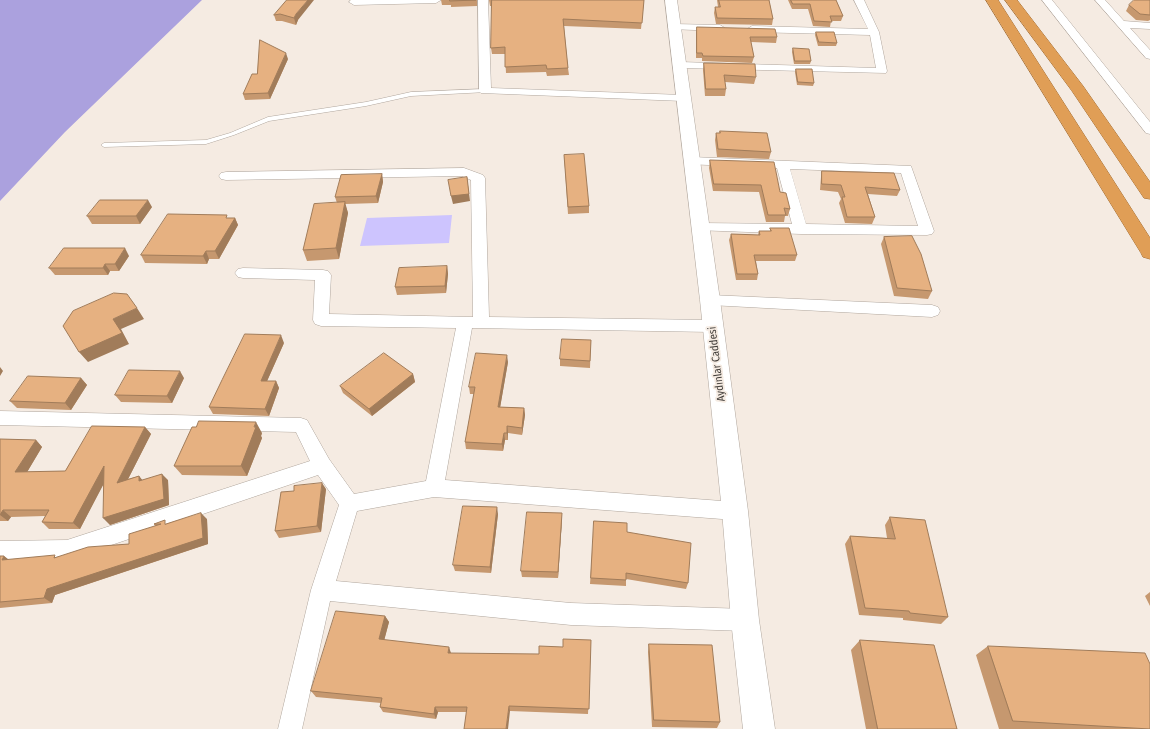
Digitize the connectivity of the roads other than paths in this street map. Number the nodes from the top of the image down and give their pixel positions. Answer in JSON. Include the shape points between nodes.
{"nodes":[{"id":1,"x":436,"y":0,"type":"edge"},
{"id":2,"x":483,"y":0,"type":"edge"},
{"id":3,"x":671,"y":0,"type":"edge"},
{"id":4,"x":859,"y":0,"type":"edge"},
{"id":5,"x":992,"y":0,"type":"edge"},
{"id":6,"x":1011,"y":0,"type":"edge"},
{"id":7,"x":1047,"y":0,"type":"edge"},
{"id":8,"x":1100,"y":0,"type":"edge"},
{"id":9,"x":354,"y":2,"type":"dead end"},
{"id":10,"x":1122,"y":24,"type":"junction"},
{"id":11,"x":1150,"y":26,"type":"edge"},
{"id":12,"x":673,"y":27,"type":"junction"},
{"id":13,"x":727,"y":28,"type":"edge"},
{"id":14,"x":742,"y":29,"type":"edge"},
{"id":15,"x":874,"y":32,"type":"junction"},
{"id":16,"x":1150,"y":56,"type":"edge"},
{"id":17,"x":680,"y":65,"type":"junction"},
{"id":18,"x":485,"y":91,"type":"junction"},
{"id":19,"x":684,"y":98,"type":"junction"},
{"id":20,"x":1150,"y":130,"type":"edge"},
{"id":21,"x":104,"y":145,"type":"dead end"},
{"id":22,"x":691,"y":161,"type":"junction"},
{"id":23,"x":783,"y":165,"type":"junction"},
{"id":24,"x":226,"y":176,"type":"dead end"},
{"id":25,"x":1150,"y":194,"type":"edge"},
{"id":26,"x":700,"y":227,"type":"junction"},
{"id":27,"x":801,"y":230,"type":"junction"},
{"id":28,"x":1150,"y":253,"type":"edge"},
{"id":29,"x":243,"y":273,"type":"dead end"},
{"id":30,"x":710,"y":300,"type":"junction"},
{"id":31,"x":932,"y":311,"type":"dead end"},
{"id":32,"x":473,"y":322,"type":"junction"},
{"id":33,"x":712,"y":326,"type":"junction"},
{"id":34,"x":0,"y":418,"type":"edge"},
{"id":35,"x":322,"y":465,"type":"junction"},
{"id":36,"x":434,"y":488,"type":"junction"},
{"id":37,"x":349,"y":504,"type":"junction"},
{"id":38,"x":735,"y":511,"type":"junction"},
{"id":39,"x":0,"y":551,"type":"edge"},
{"id":40,"x":322,"y":590,"type":"junction"},
{"id":41,"x":744,"y":620,"type":"junction"},
{"id":42,"x":290,"y":729,"type":"edge"},
{"id":43,"x":758,"y":729,"type":"edge"}],
"edges":[{"from":1,"to":9,"type":"street"},
{"from":2,"to":18,"type":"street"},
{"from":3,"to":12,"type":"street","name":"Aydınlar Caddesi"},
{"from":4,"to":15,"type":"street"},
{"from":5,"to":28,"type":"highway"},
{"from":6,"to":25,"type":"highway","via":[[1078,89]]},
{"from":7,"to":20,"type":"street"},
{"from":8,"to":10,"type":"street"},
{"from":10,"to":11,"type":"street"},
{"from":10,"to":16,"type":"street"},
{"from":12,"to":13,"type":"street"},
{"from":12,"to":17,"type":"street","name":"Aydınlar Caddesi"},
{"from":14,"to":15,"type":"street"},
{"from":15,"to":17,"type":"street","via":[[882,70]]},
{"from":17,"to":19,"type":"street","name":"Aydınlar Caddesi"},
{"from":18,"to":19,"type":"street"},
{"from":18,"to":21,"type":"lane","via":[[411,94],[366,104],[268,119],[206,142]]},
{"from":19,"to":22,"type":"street","name":"Aydınlar Caddesi"},
{"from":22,"to":23,"type":"street"},
{"from":22,"to":26,"type":"street","name":"Aydınlar Caddesi"},
{"from":23,"to":27,"type":"street"},
{"from":23,"to":27,"type":"street","via":[[906,169],[927,231]]},
{"from":24,"to":32,"type":"street","via":[[464,172],[478,178]]},
{"from":26,"to":27,"type":"street"},
{"from":26,"to":30,"type":"street","name":"Aydınlar Caddesi"},
{"from":29,"to":32,"type":"street","via":[[323,275],[321,320]]},
{"from":30,"to":31,"type":"street"},
{"from":30,"to":33,"type":"street","name":"Aydınlar Caddesi"},
{"from":32,"to":33,"type":"street"},
{"from":32,"to":36,"type":"street"},
{"from":33,"to":38,"type":"street","name":"Aydınlar Caddesi"},
{"from":34,"to":35,"type":"street","via":[[301,425]]},
{"from":35,"to":37,"type":"street"},
{"from":35,"to":39,"type":"street","via":[[67,550]]},
{"from":36,"to":37,"type":"street"},
{"from":36,"to":38,"type":"street"},
{"from":37,"to":40,"type":"street"},
{"from":38,"to":41,"type":"street","name":"Aydınlar Caddesi"},
{"from":40,"to":41,"type":"street","via":[[571,614]]},
{"from":40,"to":42,"type":"street"},
{"from":41,"to":43,"type":"street","name":"Aydınlar Caddesi"}]}
